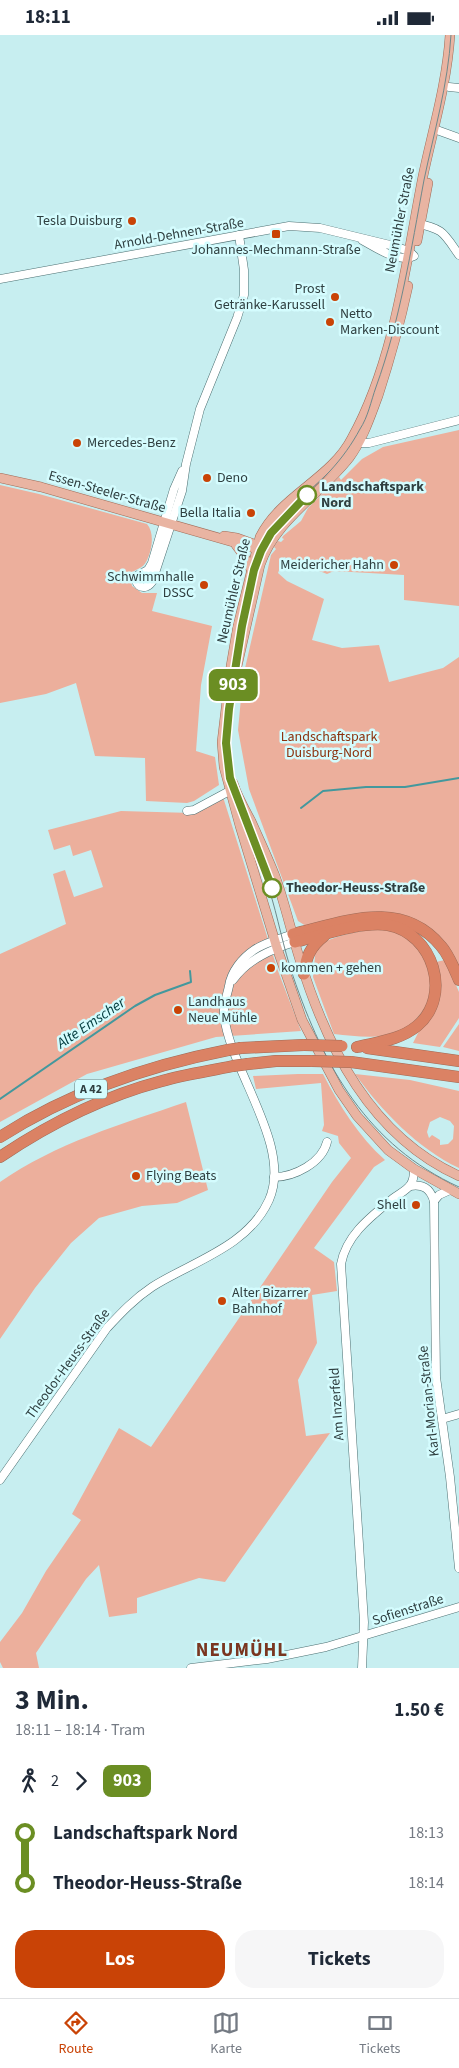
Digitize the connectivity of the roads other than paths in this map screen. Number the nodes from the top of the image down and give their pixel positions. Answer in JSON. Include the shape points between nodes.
{"nodes":[{"id":1,"x":450,"y":35,"type":"edge"},
{"id":2,"x":455,"y":35,"type":"edge"},
{"id":3,"x":449,"y":87,"type":"junction"},
{"id":4,"x":459,"y":89,"type":"edge"},
{"id":5,"x":436,"y":130,"type":"junction"},
{"id":6,"x":459,"y":138,"type":"edge"},
{"id":7,"x":417,"y":223,"type":"junction"},
{"id":8,"x":239,"y":235,"type":"junction"},
{"id":9,"x":410,"y":255,"type":"junction"},
{"id":10,"x":459,"y":255,"type":"edge"},
{"id":11,"x":0,"y":279,"type":"edge"},
{"id":12,"x":459,"y":420,"type":"edge"},
{"id":13,"x":355,"y":442,"type":"junction"},
{"id":14,"x":0,"y":478,"type":"edge"},
{"id":15,"x":168,"y":523,"type":"junction"},
{"id":16,"x":264,"y":528,"type":"junction"},
{"id":17,"x":235,"y":541,"type":"junction"},
{"id":18,"x":256,"y":547,"type":"junction"},
{"id":19,"x":266,"y":550,"type":"junction"},
{"id":20,"x":251,"y":569,"type":"junction"},
{"id":21,"x":148,"y":570,"type":"junction"},
{"id":22,"x":154,"y":577,"type":"junction"},
{"id":23,"x":232,"y":789,"type":"junction"},
{"id":24,"x":187,"y":811,"type":"dead end"},
{"id":25,"x":328,"y":934,"type":"junction"},
{"id":26,"x":294,"y":938,"type":"junction"},
{"id":27,"x":276,"y":944,"type":"junction"},
{"id":28,"x":304,"y":974,"type":"junction"},
{"id":29,"x":459,"y":980,"type":"edge"},
{"id":30,"x":357,"y":1047,"type":"junction"},
{"id":31,"x":459,"y":1061,"type":"edge"},
{"id":32,"x":437,"y":1075,"type":"junction"},
{"id":33,"x":459,"y":1077,"type":"edge"},
{"id":34,"x":459,"y":1084,"type":"edge"},
{"id":35,"x":0,"y":1137,"type":"edge"},
{"id":36,"x":327,"y":1142,"type":"dead end"},
{"id":37,"x":0,"y":1157,"type":"edge"},
{"id":38,"x":414,"y":1169,"type":"junction"},
{"id":39,"x":274,"y":1177,"type":"junction"},
{"id":40,"x":459,"y":1177,"type":"edge"},
{"id":41,"x":410,"y":1186,"type":"junction"},
{"id":42,"x":450,"y":1189,"type":"junction"},
{"id":43,"x":459,"y":1194,"type":"edge"},
{"id":44,"x":434,"y":1201,"type":"junction"},
{"id":45,"x":459,"y":1414,"type":"edge"},
{"id":46,"x":442,"y":1419,"type":"junction"},
{"id":47,"x":459,"y":1476,"type":"edge"},
{"id":48,"x":450,"y":1477,"type":"junction"},
{"id":49,"x":0,"y":1480,"type":"edge"},
{"id":50,"x":459,"y":1568,"type":"edge"},
{"id":51,"x":459,"y":1607,"type":"edge"},
{"id":52,"x":365,"y":1637,"type":"junction"},
{"id":53,"x":191,"y":1668,"type":"edge"},
{"id":54,"x":362,"y":1668,"type":"edge"}],
"edges":[{"from":1,"to":5,"type":"main road","name":"Neumühler Straße"},
{"from":2,"to":3,"type":"main road","name":"Neumühler Straße"},
{"from":3,"to":4,"type":"street"},
{"from":3,"to":5,"type":"main road","name":"Neumühler Straße"},
{"from":5,"to":6,"type":"street"},
{"from":5,"to":7,"type":"main road","name":"Neumühler Straße"},
{"from":7,"to":9,"type":"main road","name":"Neumühler Straße"},
{"from":7,"to":10,"type":"street","via":[[438,228]]},
{"from":8,"to":9,"type":"street","name":"Arnold-Dehnen-Straße","via":[[303,226],[362,240],[388,253]]},
{"from":8,"to":11,"type":"street","name":"Arnold-Dehnen-Straße"},
{"from":8,"to":15,"type":"street","via":[[244,295],[200,409],[182,491]]},
{"from":9,"to":13,"type":"main road","name":"Neumühler Straße","via":[[393,352],[366,429]]},
{"from":12,"to":13,"type":"street","via":[[376,441]]},
{"from":13,"to":16,"type":"main road","name":"Neumühler Straße","via":[[282,507]]},
{"from":13,"to":19,"type":"main road","name":"Neumühler Straße","via":[[335,474],[284,526]]},
{"from":14,"to":15,"type":"main road","name":"Essen-Steeler-Straße"},
{"from":15,"to":17,"type":"main road","name":"Essen-Steeler-Straße"},
{"from":15,"to":21,"type":"street"},
{"from":15,"to":22,"type":"street"},
{"from":16,"to":17,"type":"main road"},
{"from":16,"to":18,"type":"main road","name":"Neumühler Straße"},
{"from":17,"to":18,"type":"main road","name":"Essen-Steeler-Straße"},
{"from":17,"to":20,"type":"main road"},
{"from":18,"to":19,"type":"main road","name":"Essen-Steeler-Straße"},
{"from":18,"to":20,"type":"main road","name":"Neumühler Straße"},
{"from":19,"to":23,"type":"main road","name":"Neumühler Straße","via":[[236,667],[230,709],[228,755]]},
{"from":20,"to":23,"type":"main road","name":"Neumühler Straße","via":[[225,708],[222,755]]},
{"from":21,"to":22,"type":"street"},
{"from":21,"to":22,"type":"street","via":[[138,575],[138,585],[148,586]]},
{"from":23,"to":24,"type":"street"},
{"from":23,"to":26,"type":"main road","name":"Neumühler Straße","via":[[275,877]]},
{"from":23,"to":27,"type":"main road","name":"Neumühler Straße"},
{"from":25,"to":26,"type":"highway"},
{"from":25,"to":28,"type":"highway","via":[[309,950]]},
{"from":25,"to":30,"type":"highway","via":[[372,925],[388,925],[402,930],[424,948],[435,974],[434,999],[418,1025],[393,1039]]},
{"from":26,"to":27,"type":"street","name":"Theodor-Heuss-Straße"},
{"from":26,"to":28,"type":"main road","name":"Neumühler Straße"},
{"from":26,"to":29,"type":"highway","via":[[367,917],[399,919],[414,924],[441,945]]},
{"from":27,"to":38,"type":"main road","name":"Neumühler Straße","via":[[302,1020],[339,1090],[357,1116],[388,1150]]},
{"from":27,"to":39,"type":"street","name":"Theodor-Heuss-Straße","via":[[253,951],[233,972],[224,1005],[229,1036],[270,1143]]},
{"from":28,"to":40,"type":"main road","name":"Neumühler Straße","via":[[320,1019],[351,1080],[367,1103],[424,1156]]},
{"from":30,"to":31,"type":"highway","number":"A 42"},
{"from":30,"to":35,"type":"highway","number":"A 42","bridge":true,"via":[[241,1048],[160,1065],[117,1078],[47,1110]]},
{"from":32,"to":33,"type":"highway","number":"A 42"},
{"from":32,"to":34,"type":"highway"},
{"from":32,"to":37,"type":"highway","number":"A 42","bridge":true,"via":[[351,1062],[276,1061],[233,1066],[161,1081],[108,1100],[54,1124]]},
{"from":36,"to":39,"type":"street","via":[[323,1151],[301,1171],[286,1177]]},
{"from":38,"to":41,"type":"street"},
{"from":38,"to":42,"type":"main road","name":"Neumühler Straße"},
{"from":39,"to":49,"type":"street","name":"Theodor-Heuss-Straße","via":[[268,1200],[258,1217],[243,1232],[222,1249],[153,1286],[121,1312]]},
{"from":41,"to":44,"type":"street","via":[[426,1187]]},
{"from":41,"to":52,"type":"street","name":"Am Inzerfeld","via":[[355,1233],[345,1247],[341,1264]]},
{"from":42,"to":43,"type":"main road","name":"Neumühler Straße"},
{"from":42,"to":44,"type":"street"},
{"from":44,"to":46,"type":"street","name":"Karl-Morian-Straße","via":[[434,1354]]},
{"from":45,"to":46,"type":"street"},
{"from":46,"to":48,"type":"street","name":"Karl-Morian-Straße"},
{"from":47,"to":48,"type":"street"},
{"from":48,"to":50,"type":"street","name":"Karl-Morian-Straße"},
{"from":51,"to":52,"type":"street","name":"Sofienstraße"},
{"from":52,"to":53,"type":"street","name":"Sofienstraße","via":[[300,1653]]},
{"from":52,"to":54,"type":"street","name":"Am Inzerfeld"}]}
